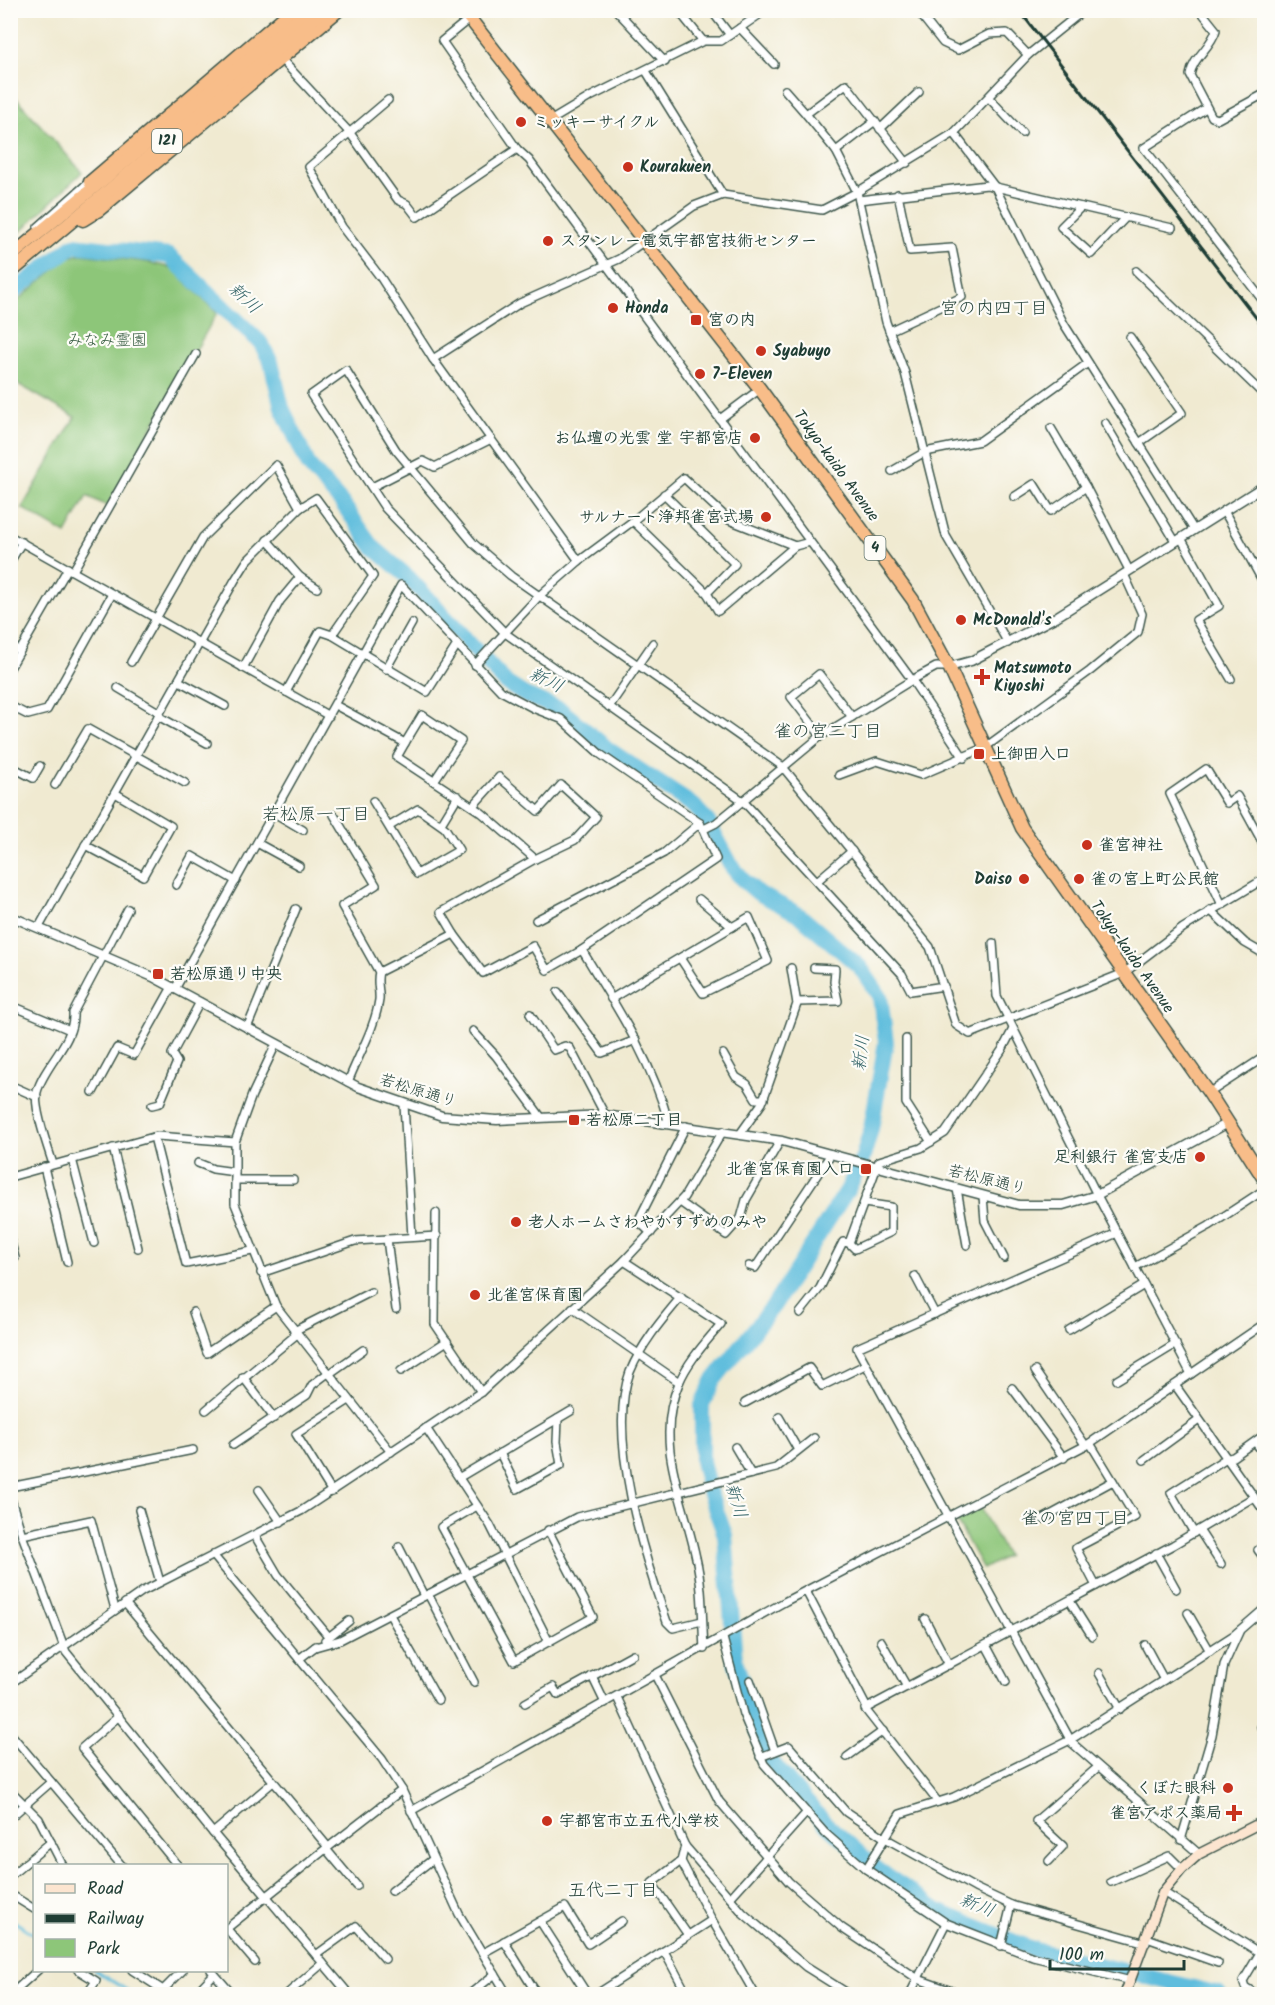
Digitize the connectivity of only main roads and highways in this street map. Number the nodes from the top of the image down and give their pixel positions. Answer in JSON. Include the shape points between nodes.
{"nodes":[{"id":1,"x":292,"y":10,"type":"edge"},
{"id":2,"x":308,"y":10,"type":"edge"},
{"id":3,"x":324,"y":10,"type":"edge"},
{"id":4,"x":339,"y":10,"type":"edge"},
{"id":5,"x":466,"y":15,"type":"edge"},
{"id":6,"x":29,"y":242,"type":"junction"},
{"id":7,"x":42,"y":246,"type":"junction"},
{"id":8,"x":10,"y":257,"type":"edge"},
{"id":9,"x":10,"y":273,"type":"edge"},
{"id":10,"x":1262,"y":1171,"type":"edge"},
{"id":11,"x":1264,"y":1821,"type":"edge"},
{"id":12,"x":1125,"y":1995,"type":"edge"}],
"edges":[{"from":1,"to":6,"type":"highway","number":"121","via":[[103,169]]},
{"from":2,"to":6,"type":"highway","number":"121"},
{"from":3,"to":7,"type":"highway","number":"121"},
{"from":4,"to":7,"type":"highway","number":"121","via":[[99,210]]},
{"from":5,"to":10,"type":"highway","name":"Tokyo-kaido Avenue","number":"4","via":[[760,389],[913,600],[949,667],[1028,838]]},
{"from":6,"to":8,"type":"highway","number":"121"},
{"from":7,"to":9,"type":"highway","number":"121"},
{"from":11,"to":12,"type":"main road","via":[[1199,1854],[1163,1892]]}]}
